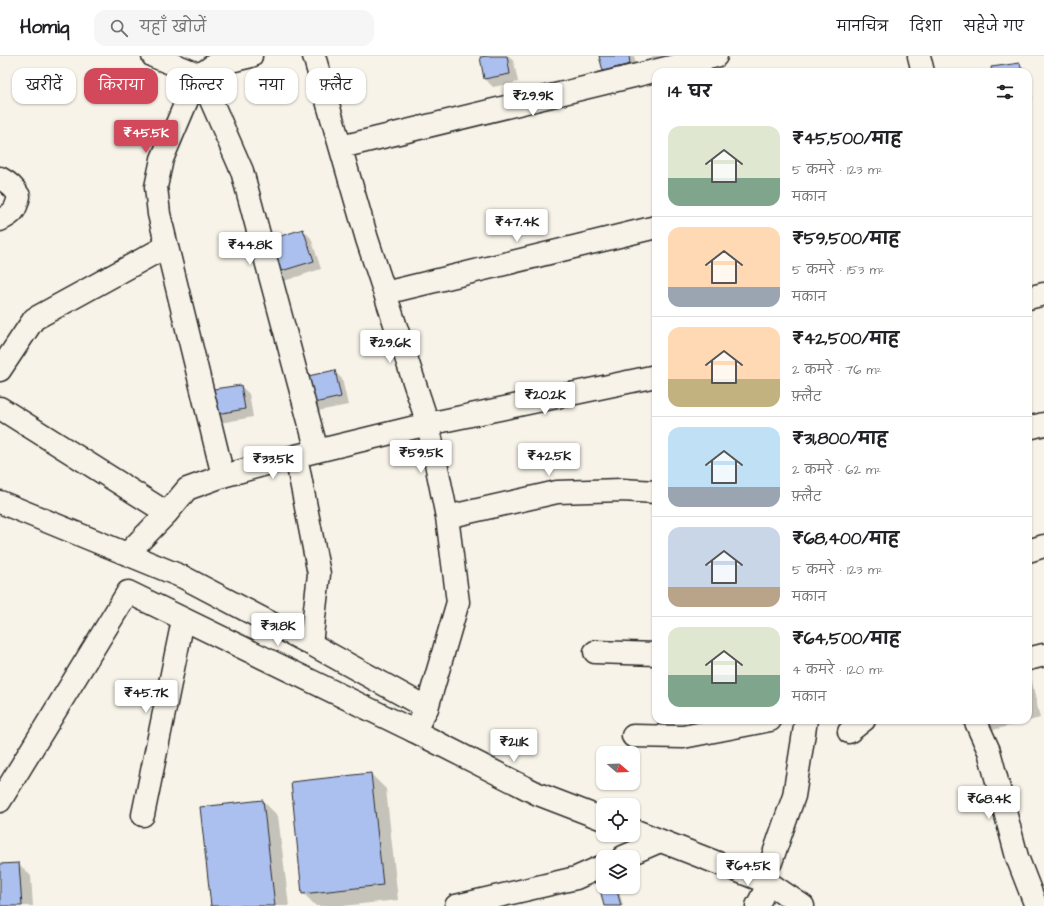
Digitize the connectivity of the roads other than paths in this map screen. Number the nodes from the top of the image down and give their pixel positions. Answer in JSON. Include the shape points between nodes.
{"nodes":[{"id":1,"x":153,"y":56,"type":"edge"},
{"id":2,"x":251,"y":56,"type":"edge"},
{"id":3,"x":314,"y":56,"type":"edge"},
{"id":4,"x":919,"y":56,"type":"edge"},
{"id":5,"x":713,"y":60,"type":"edge"},
{"id":6,"x":639,"y":65,"type":"edge"},
{"id":7,"x":183,"y":68,"type":"edge"},
{"id":8,"x":210,"y":68,"type":"edge"},
{"id":9,"x":922,"y":68,"type":"edge"},
{"id":10,"x":186,"y":104,"type":"edge"},
{"id":11,"x":213,"y":104,"type":"edge"},
{"id":12,"x":341,"y":147,"type":"junction"},
{"id":13,"x":0,"y":178,"type":"edge"},
{"id":14,"x":0,"y":220,"type":"edge"},
{"id":15,"x":652,"y":228,"type":"edge"},
{"id":16,"x":167,"y":246,"type":"junction"},
{"id":17,"x":386,"y":293,"type":"junction"},
{"id":18,"x":1044,"y":294,"type":"edge"},
{"id":19,"x":1032,"y":297,"type":"edge"},
{"id":20,"x":0,"y":370,"type":"edge"},
{"id":21,"x":652,"y":377,"type":"edge"},
{"id":22,"x":0,"y":408,"type":"edge"},
{"id":23,"x":428,"y":424,"type":"junction"},
{"id":24,"x":1044,"y":424,"type":"edge"},
{"id":25,"x":1032,"y":427,"type":"edge"},
{"id":26,"x":317,"y":451,"type":"junction"},
{"id":27,"x":296,"y":456,"type":"junction"},
{"id":28,"x":223,"y":476,"type":"junction"},
{"id":29,"x":652,"y":492,"type":"edge"},
{"id":30,"x":0,"y":502,"type":"edge"},
{"id":31,"x":167,"y":513,"type":"junction"},
{"id":32,"x":447,"y":516,"type":"junction"},
{"id":33,"x":1044,"y":546,"type":"edge"},
{"id":34,"x":1032,"y":550,"type":"edge"},
{"id":35,"x":127,"y":554,"type":"junction"},
{"id":36,"x":183,"y":620,"type":"junction"},
{"id":37,"x":312,"y":644,"type":"junction"},
{"id":38,"x":595,"y":652,"type":"dead end"},
{"id":39,"x":652,"y":654,"type":"edge"},
{"id":40,"x":1044,"y":655,"type":"edge"},
{"id":41,"x":1032,"y":658,"type":"edge"},
{"id":42,"x":427,"y":708,"type":"junction"},
{"id":43,"x":750,"y":724,"type":"edge"},
{"id":44,"x":805,"y":724,"type":"edge"},
{"id":45,"x":977,"y":724,"type":"edge"},
{"id":46,"x":414,"y":731,"type":"junction"},
{"id":47,"x":633,"y":736,"type":"dead end"},
{"id":48,"x":0,"y":801,"type":"edge"},
{"id":49,"x":143,"y":815,"type":"dead end"},
{"id":50,"x":596,"y":816,"type":"edge"},
{"id":51,"x":640,"y":833,"type":"edge"},
{"id":52,"x":660,"y":841,"type":"junction"},
{"id":53,"x":639,"y":850,"type":"edge"},
{"id":54,"x":596,"y":869,"type":"edge"},
{"id":55,"x":770,"y":873,"type":"junction"},
{"id":56,"x":456,"y":906,"type":"edge"},
{"id":57,"x":757,"y":906,"type":"edge"},
{"id":58,"x":803,"y":906,"type":"edge"},
{"id":59,"x":1036,"y":906,"type":"edge"}],
"edges":[{"from":1,"to":7,"type":"street"},
{"from":2,"to":8,"type":"street"},
{"from":3,"to":12,"type":"street"},
{"from":4,"to":9,"type":"street"},
{"from":5,"to":6,"type":"street"},
{"from":6,"to":12,"type":"street"},
{"from":10,"to":16,"type":"street","via":[[162,159],[156,187]]},
{"from":11,"to":26,"type":"street","via":[[242,171]]},
{"from":12,"to":17,"type":"street","via":[[367,239]]},
{"from":13,"to":14,"type":"street","via":[[8,182],[19,196],[11,214]]},
{"from":15,"to":17,"type":"street"},
{"from":16,"to":20,"type":"street","via":[[34,319]]},
{"from":16,"to":28,"type":"street"},
{"from":17,"to":23,"type":"street"},
{"from":18,"to":19,"type":"street"},
{"from":21,"to":23,"type":"street"},
{"from":22,"to":31,"type":"street"},
{"from":23,"to":26,"type":"street"},
{"from":23,"to":32,"type":"street"},
{"from":24,"to":25,"type":"street"},
{"from":26,"to":27,"type":"street"},
{"from":27,"to":28,"type":"street"},
{"from":27,"to":37,"type":"street","via":[[319,574]]},
{"from":28,"to":31,"type":"street","via":[[187,489]]},
{"from":29,"to":32,"type":"street","via":[[557,492]]},
{"from":30,"to":35,"type":"street"},
{"from":31,"to":35,"type":"street"},
{"from":32,"to":42,"type":"street","via":[[458,602]]},
{"from":33,"to":34,"type":"street"},
{"from":35,"to":37,"type":"street","via":[[183,576]]},
{"from":36,"to":46,"type":"street"},
{"from":36,"to":48,"type":"street","via":[[128,592]]},
{"from":36,"to":49,"type":"street"},
{"from":37,"to":42,"type":"street"},
{"from":38,"to":39,"type":"street"},
{"from":40,"to":41,"type":"street"},
{"from":42,"to":46,"type":"street"},
{"from":43,"to":47,"type":"street","via":[[683,737]]},
{"from":44,"to":55,"type":"street","via":[[794,796]]},
{"from":45,"to":59,"type":"street","via":[[989,751],[1017,857]]},
{"from":46,"to":50,"type":"street","via":[[538,794]]},
{"from":51,"to":52,"type":"street"},
{"from":52,"to":53,"type":"street"},
{"from":52,"to":55,"type":"street"},
{"from":54,"to":56,"type":"street","via":[[576,878]]},
{"from":55,"to":57,"type":"street"},
{"from":55,"to":58,"type":"street"}]}
